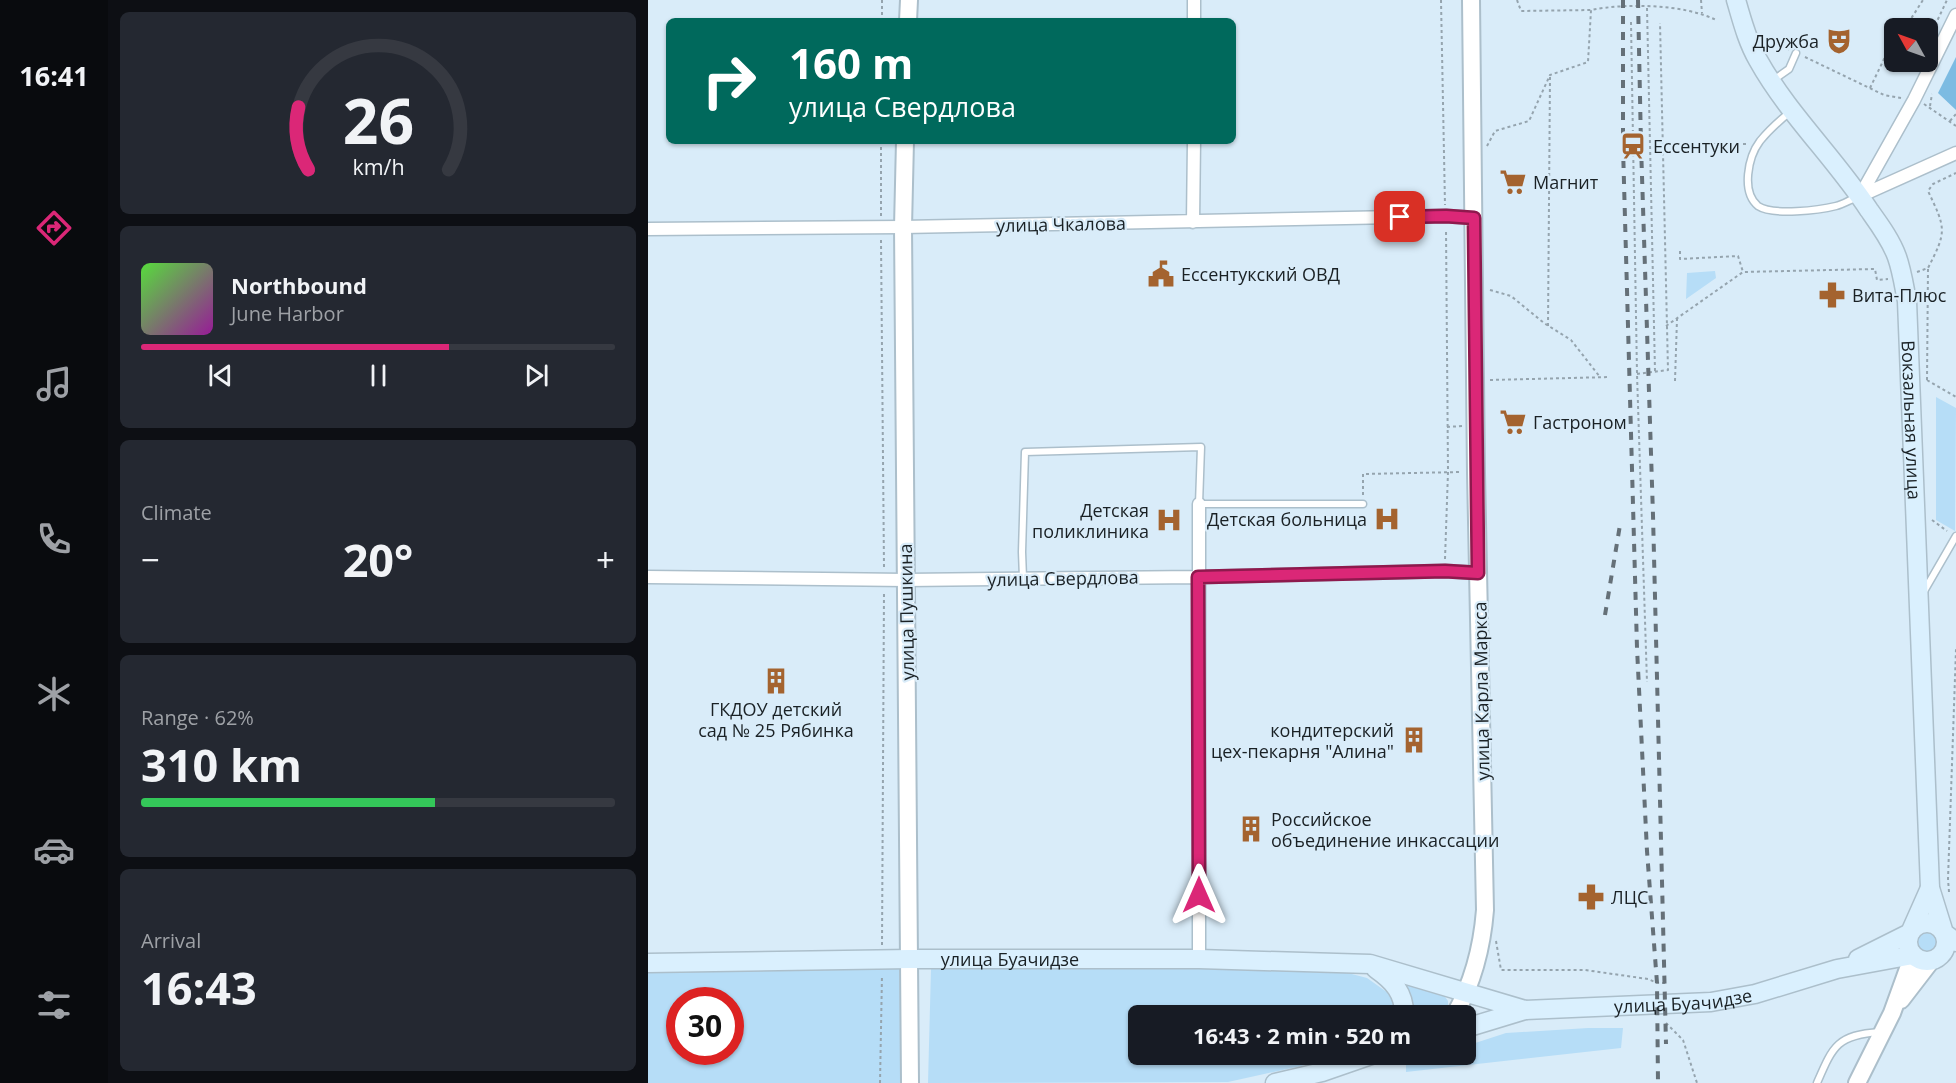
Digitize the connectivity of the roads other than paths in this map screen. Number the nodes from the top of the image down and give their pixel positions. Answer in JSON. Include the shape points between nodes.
{"nodes":[{"id":1,"x":909,"y":0,"type":"edge"},
{"id":2,"x":1194,"y":0,"type":"edge"},
{"id":3,"x":1471,"y":0,"type":"edge"},
{"id":4,"x":1736,"y":0,"type":"edge"},
{"id":5,"x":1956,"y":15,"type":"edge"},
{"id":6,"x":908,"y":18,"type":"edge"},
{"id":7,"x":1194,"y":18,"type":"edge"},
{"id":8,"x":1796,"y":53,"type":"road end"},
{"id":9,"x":1771,"y":81,"type":"junction"},
{"id":10,"x":1792,"y":109,"type":"junction"},
{"id":11,"x":905,"y":144,"type":"edge"},
{"id":12,"x":1194,"y":144,"type":"edge"},
{"id":13,"x":1956,"y":153,"type":"edge"},
{"id":14,"x":1860,"y":196,"type":"junction"},
{"id":15,"x":1474,"y":218,"type":"junction"},
{"id":16,"x":1193,"y":222,"type":"junction"},
{"id":17,"x":903,"y":227,"type":"junction"},
{"id":18,"x":648,"y":229,"type":"edge"},
{"id":19,"x":1199,"y":504,"type":"junction"},
{"id":20,"x":1363,"y":504,"type":"road end"},
{"id":21,"x":1956,"y":536,"type":"edge"},
{"id":22,"x":1478,"y":573,"type":"junction"},
{"id":23,"x":648,"y":577,"type":"edge"},
{"id":24,"x":1198,"y":577,"type":"junction"},
{"id":25,"x":1023,"y":578,"type":"junction"},
{"id":26,"x":906,"y":580,"type":"junction"},
{"id":27,"x":1918,"y":602,"type":"junction"},
{"id":28,"x":1930,"y":888,"type":"junction"},
{"id":29,"x":1910,"y":933,"type":"junction"},
{"id":30,"x":1950,"y":938,"type":"edge"},
{"id":31,"x":1913,"y":955,"type":"junction"},
{"id":32,"x":910,"y":958,"type":"junction"},
{"id":33,"x":1199,"y":960,"type":"junction"},
{"id":34,"x":1931,"y":961,"type":"junction"},
{"id":35,"x":1956,"y":961,"type":"edge"},
{"id":36,"x":648,"y":963,"type":"edge"},
{"id":37,"x":1370,"y":964,"type":"junction"},
{"id":38,"x":1837,"y":969,"type":"junction"},
{"id":39,"x":1466,"y":992,"type":"junction"},
{"id":40,"x":1404,"y":1005,"type":"edge"},
{"id":41,"x":1460,"y":1005,"type":"edge"},
{"id":42,"x":1525,"y":1010,"type":"junction"},
{"id":43,"x":1892,"y":1012,"type":"junction"},
{"id":44,"x":1476,"y":1025,"type":"edge"},
{"id":45,"x":1882,"y":1032,"type":"junction"},
{"id":46,"x":1342,"y":1065,"type":"edge"},
{"id":47,"x":910,"y":1083,"type":"edge"},
{"id":48,"x":1275,"y":1083,"type":"edge"},
{"id":49,"x":1817,"y":1083,"type":"edge"},
{"id":50,"x":1857,"y":1083,"type":"edge"}],
"edges":[{"from":1,"to":6,"type":"street"},
{"from":2,"to":7,"type":"street"},
{"from":3,"to":15,"type":"street","name":"улица Карла Маркса"},
{"from":4,"to":9,"type":"main road","name":"Вокзальная улица","via":[[1745,32]]},
{"from":5,"to":14,"type":"street"},
{"from":8,"to":9,"type":"lane","via":[[1789,69]]},
{"from":9,"to":10,"type":"main road","name":"Вокзальная улица"},
{"from":10,"to":14,"type":"main road","name":"Вокзальная улица"},
{"from":10,"to":14,"type":"lane","via":[[1758,144],[1747,177],[1757,205],[1782,212],[1837,206]]},
{"from":11,"to":17,"type":"street","name":"улица Пушкина"},
{"from":12,"to":16,"type":"street"},
{"from":13,"to":14,"type":"street"},
{"from":14,"to":27,"type":"main road","name":"Вокзальная улица","via":[[1896,255],[1903,277]]},
{"from":15,"to":16,"type":"street","name":"улица Чкалова"},
{"from":15,"to":22,"type":"street","name":"улица Карла Маркса"},
{"from":16,"to":17,"type":"street","name":"улица Чкалова"},
{"from":17,"to":18,"type":"street","name":"улица Чкалова"},
{"from":17,"to":26,"type":"street","name":"улица Пушкина"},
{"from":19,"to":20,"type":"lane"},
{"from":19,"to":24,"type":"street"},
{"from":19,"to":25,"type":"lane","via":[[1201,447],[1025,452]]},
{"from":21,"to":27,"type":"lane"},
{"from":22,"to":24,"type":"street","name":"улица Свердлова"},
{"from":22,"to":39,"type":"street","name":"улица Карла Маркса","via":[[1485,910],[1483,940]]},
{"from":23,"to":26,"type":"street","name":"улица Свердлова"},
{"from":24,"to":25,"type":"street","name":"улица Свердлова"},
{"from":24,"to":33,"type":"street"},
{"from":25,"to":26,"type":"street","name":"улица Свердлова"},
{"from":26,"to":32,"type":"street","name":"улица Пушкина"},
{"from":27,"to":28,"type":"main road","name":"Вокзальная улица"},
{"from":28,"to":29,"type":"main road"},
{"from":28,"to":30,"type":"main road"},
{"from":29,"to":30,"type":"main road","via":[[1918,925],[1930,923]]},
{"from":29,"to":31,"type":"main road","via":[[1908,944]]},
{"from":29,"to":38,"type":"main road"},
{"from":30,"to":34,"type":"main road","via":[[1946,939],[1945,950]]},
{"from":31,"to":34,"type":"main road"},
{"from":31,"to":38,"type":"main road"},
{"from":31,"to":43,"type":"street"},
{"from":32,"to":33,"type":"main road","name":"улица Буачидзе"},
{"from":32,"to":36,"type":"main road","name":"улица Буачидзе"},
{"from":32,"to":47,"type":"street","name":"улица Пушкина"},
{"from":33,"to":37,"type":"main road","name":"улица Буачидзе"},
{"from":34,"to":35,"type":"main road"},
{"from":34,"to":43,"type":"street"},
{"from":37,"to":39,"type":"main road","name":"улица Буачидзе"},
{"from":37,"to":40,"type":"main road","via":[[1390,979]]},
{"from":38,"to":42,"type":"main road","name":"улица Буачидзе","via":[[1755,994],[1711,1002]]},
{"from":39,"to":41,"type":"street","name":"улица Карла Маркса"},
{"from":39,"to":42,"type":"main road","name":"улица Буачидзе"},
{"from":42,"to":44,"type":"main road","name":"улица Буачидзе"},
{"from":43,"to":45,"type":"street"},
{"from":45,"to":49,"type":"lane","via":[[1845,1038],[1834,1049]]},
{"from":45,"to":50,"type":"street"},
{"from":46,"to":48,"type":"main road"}]}
